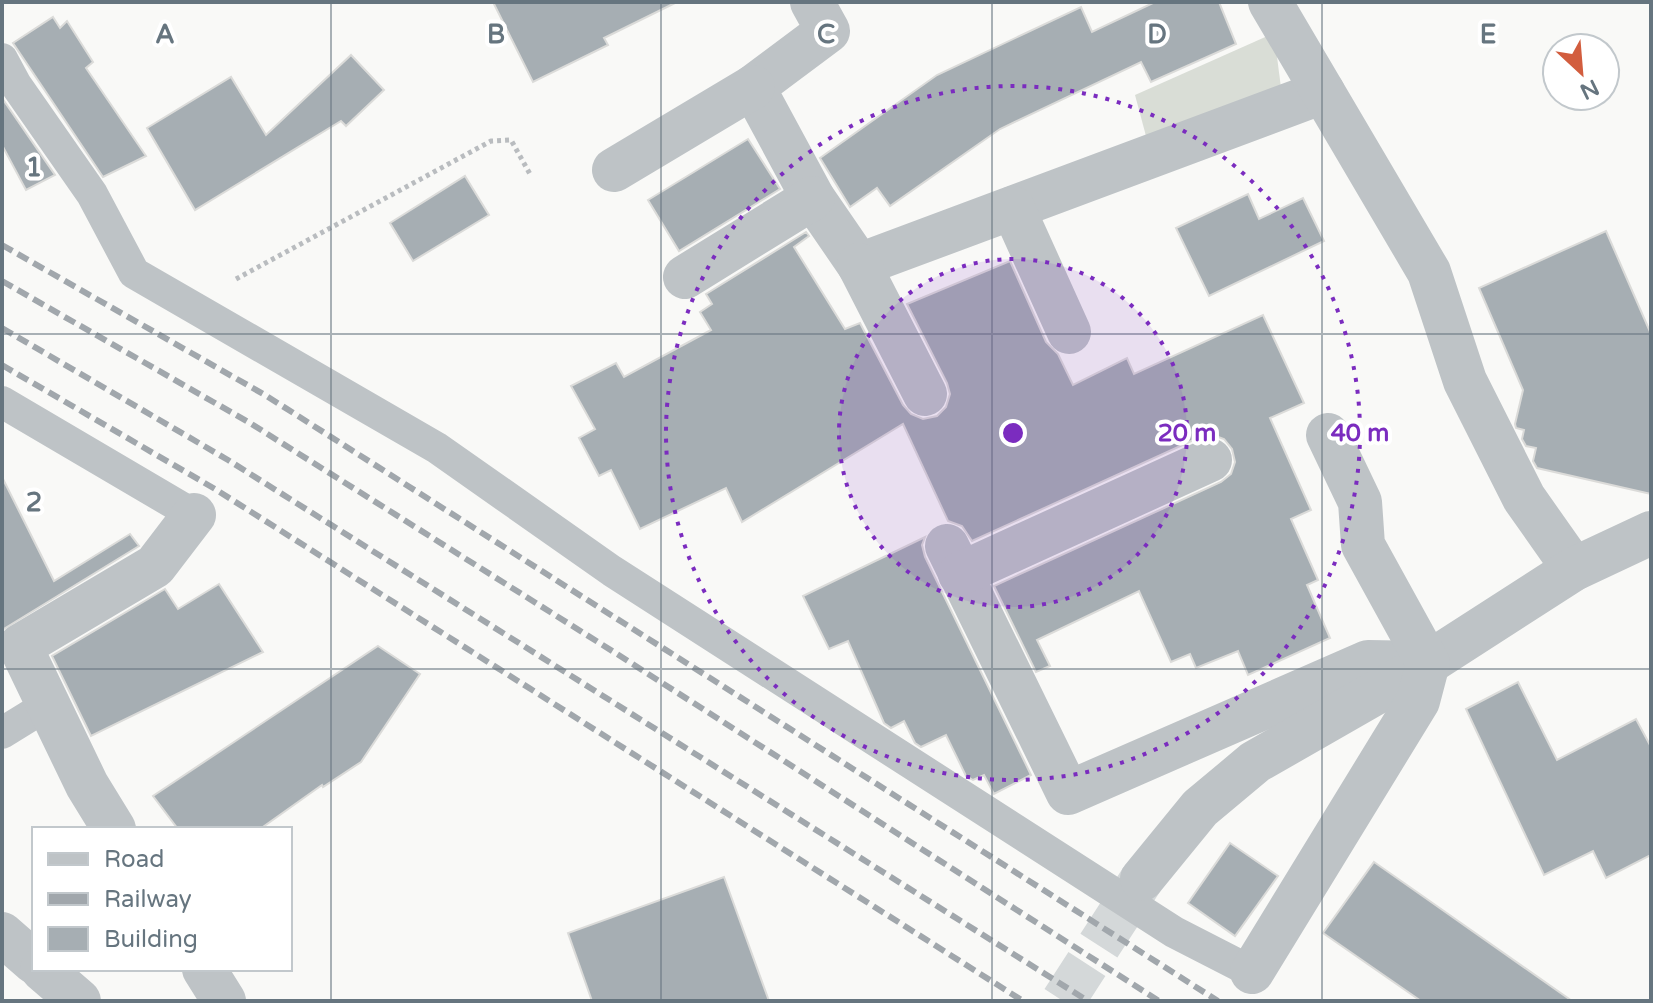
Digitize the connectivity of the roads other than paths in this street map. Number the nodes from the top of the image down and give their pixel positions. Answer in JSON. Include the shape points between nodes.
{"nodes":[{"id":1,"x":812,"y":2,"type":"edge"},
{"id":2,"x":1270,"y":2,"type":"edge"},
{"id":3,"x":2,"y":59,"type":"edge"},
{"id":4,"x":753,"y":87,"type":"junction"},
{"id":5,"x":1323,"y":92,"type":"junction"},
{"id":6,"x":614,"y":170,"type":"dead end"},
{"id":7,"x":813,"y":198,"type":"junction"},
{"id":8,"x":1013,"y":208,"type":"junction"},
{"id":9,"x":859,"y":265,"type":"junction"},
{"id":10,"x":685,"y":277,"type":"dead end"},
{"id":11,"x":1069,"y":332,"type":"dead end"},
{"id":12,"x":925,"y":394,"type":"dead end"},
{"id":13,"x":2,"y":402,"type":"edge"},
{"id":14,"x":1328,"y":435,"type":"dead end"},
{"id":15,"x":1210,"y":460,"type":"dead end"},
{"id":16,"x":194,"y":515,"type":"joint"},
{"id":17,"x":1651,"y":533,"type":"edge"},
{"id":18,"x":1574,"y":569,"type":"junction"},
{"id":19,"x":1368,"y":662,"type":"junction"},
{"id":20,"x":1428,"y":663,"type":"junction"},
{"id":21,"x":49,"y":704,"type":"junction"},
{"id":22,"x":2,"y":733,"type":"edge"},
{"id":23,"x":113,"y":827,"type":"edge"},
{"id":24,"x":2,"y":934,"type":"edge"},
{"id":25,"x":32,"y":960,"type":"edge"},
{"id":26,"x":44,"y":971,"type":"edge"},
{"id":27,"x":205,"y":971,"type":"edge"},
{"id":28,"x":1252,"y":972,"type":"joint"},
{"id":29,"x":79,"y":1001,"type":"edge"},
{"id":30,"x":224,"y":1001,"type":"edge"}],
"edges":[{"from":1,"to":4,"type":"street","via":[[828,31]]},
{"from":2,"to":5,"type":"street"},
{"from":3,"to":28,"type":"lane","via":[[92,194],[134,273],[437,448],[625,579],[1174,932]]},
{"from":4,"to":6,"type":"street"},
{"from":4,"to":7,"type":"street"},
{"from":5,"to":8,"type":"street"},
{"from":5,"to":18,"type":"street","via":[[1429,272],[1465,381],[1524,498]]},
{"from":7,"to":9,"type":"street"},
{"from":7,"to":10,"type":"street"},
{"from":8,"to":9,"type":"street"},
{"from":8,"to":11,"type":"street"},
{"from":9,"to":12,"type":"street"},
{"from":13,"to":16,"type":"lane"},
{"from":14,"to":20,"type":"street","via":[[1360,502],[1363,545]]},
{"from":15,"to":19,"type":"street","via":[[954,560],[1068,793]]},
{"from":16,"to":21,"type":"street","via":[[155,566],[20,646]]},
{"from":17,"to":18,"type":"street"},
{"from":18,"to":20,"type":"street"},
{"from":19,"to":20,"type":"street"},
{"from":19,"to":20,"type":"street","via":[[1206,772],[1142,859],[1255,762]]},
{"from":20,"to":28,"type":"street","via":[[1418,701]]},
{"from":21,"to":22,"type":"lane"},
{"from":21,"to":23,"type":"street"},
{"from":24,"to":25,"type":"street"},
{"from":26,"to":29,"type":"street"},
{"from":27,"to":30,"type":"street"}]}
